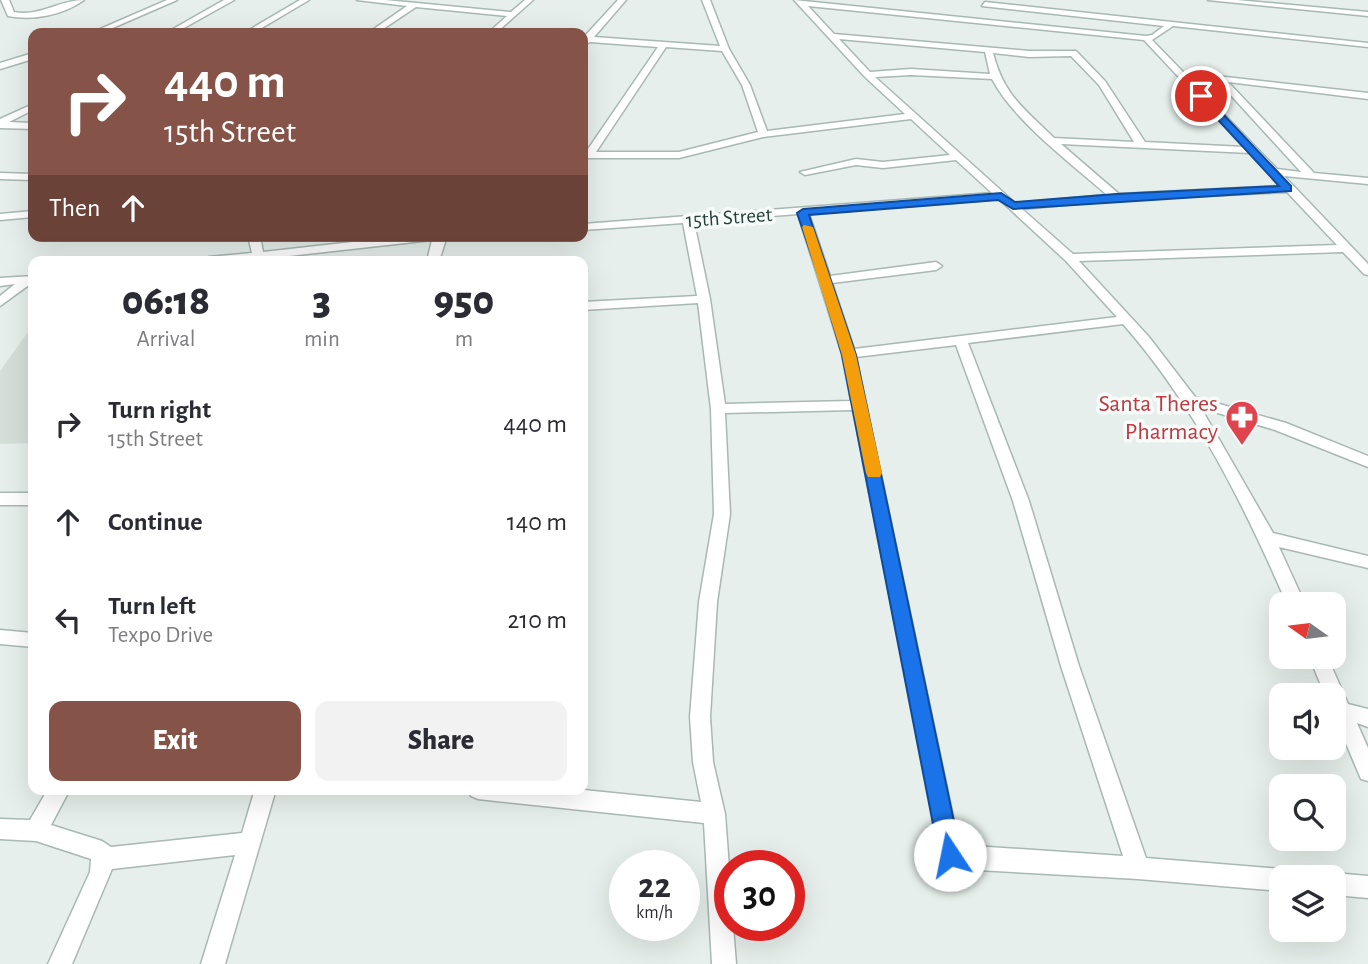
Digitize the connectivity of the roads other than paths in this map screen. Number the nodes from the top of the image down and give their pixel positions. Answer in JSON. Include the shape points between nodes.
{"nodes":[{"id":1,"x":5,"y":0,"type":"edge"},
{"id":2,"x":80,"y":0,"type":"edge"},
{"id":3,"x":173,"y":0,"type":"edge"},
{"id":4,"x":230,"y":0,"type":"edge"},
{"id":5,"x":305,"y":0,"type":"edge"},
{"id":6,"x":360,"y":0,"type":"edge"},
{"id":7,"x":529,"y":0,"type":"edge"},
{"id":8,"x":622,"y":0,"type":"edge"},
{"id":9,"x":706,"y":0,"type":"edge"},
{"id":10,"x":1212,"y":0,"type":"edge"},
{"id":11,"x":800,"y":1,"type":"edge"},
{"id":12,"x":985,"y":4,"type":"dead end"},
{"id":13,"x":415,"y":5,"type":"junction"},
{"id":14,"x":1368,"y":13,"type":"edge"},
{"id":15,"x":512,"y":14,"type":"junction"},
{"id":16,"x":1170,"y":25,"type":"junction"},
{"id":17,"x":107,"y":28,"type":"edge"},
{"id":18,"x":179,"y":28,"type":"edge"},
{"id":19,"x":257,"y":28,"type":"edge"},
{"id":20,"x":380,"y":28,"type":"edge"},
{"id":21,"x":497,"y":28,"type":"edge"},
{"id":22,"x":1077,"y":30,"type":"junction"},
{"id":23,"x":830,"y":36,"type":"junction"},
{"id":24,"x":588,"y":38,"type":"edge"},
{"id":25,"x":1146,"y":38,"type":"junction"},
{"id":26,"x":588,"y":41,"type":"edge"},
{"id":27,"x":663,"y":45,"type":"junction"},
{"id":28,"x":1368,"y":45,"type":"edge"},
{"id":29,"x":725,"y":49,"type":"junction"},
{"id":30,"x":988,"y":49,"type":"junction"},
{"id":31,"x":1073,"y":52,"type":"junction"},
{"id":32,"x":28,"y":58,"type":"edge"},
{"id":33,"x":0,"y":66,"type":"edge"},
{"id":34,"x":868,"y":75,"type":"junction"},
{"id":35,"x":995,"y":77,"type":"junction"},
{"id":36,"x":1368,"y":96,"type":"edge"},
{"id":37,"x":28,"y":110,"type":"edge"},
{"id":38,"x":911,"y":116,"type":"junction"},
{"id":39,"x":0,"y":124,"type":"edge"},
{"id":40,"x":28,"y":126,"type":"edge"},
{"id":41,"x":763,"y":134,"type":"junction"},
{"id":42,"x":1051,"y":141,"type":"junction"},
{"id":43,"x":1142,"y":146,"type":"junction"},
{"id":44,"x":1253,"y":150,"type":"junction"},
{"id":45,"x":588,"y":152,"type":"edge"},
{"id":46,"x":588,"y":155,"type":"edge"},
{"id":47,"x":956,"y":157,"type":"junction"},
{"id":48,"x":805,"y":172,"type":"dead end"},
{"id":49,"x":1271,"y":172,"type":"junction"},
{"id":50,"x":0,"y":176,"type":"edge"},
{"id":51,"x":28,"y":177,"type":"edge"},
{"id":52,"x":1312,"y":177,"type":"junction"},
{"id":53,"x":1367,"y":181,"type":"edge"},
{"id":54,"x":1287,"y":189,"type":"junction"},
{"id":55,"x":1001,"y":196,"type":"junction"},
{"id":56,"x":1116,"y":197,"type":"junction"},
{"id":57,"x":1013,"y":206,"type":"junction"},
{"id":58,"x":803,"y":213,"type":"junction"},
{"id":59,"x":28,"y":214,"type":"edge"},
{"id":60,"x":0,"y":217,"type":"edge"},
{"id":61,"x":688,"y":220,"type":"junction"},
{"id":62,"x":588,"y":226,"type":"edge"},
{"id":63,"x":255,"y":242,"type":"edge"},
{"id":64,"x":397,"y":242,"type":"edge"},
{"id":65,"x":1346,"y":248,"type":"junction"},
{"id":66,"x":258,"y":255,"type":"junction"},
{"id":67,"x":250,"y":256,"type":"edge"},
{"id":68,"x":274,"y":256,"type":"edge"},
{"id":69,"x":297,"y":256,"type":"edge"},
{"id":70,"x":1070,"y":258,"type":"junction"},
{"id":71,"x":936,"y":266,"type":"dead end"},
{"id":72,"x":1368,"y":271,"type":"edge"},
{"id":73,"x":28,"y":279,"type":"edge"},
{"id":74,"x":827,"y":280,"type":"junction"},
{"id":75,"x":28,"y":281,"type":"edge"},
{"id":76,"x":0,"y":282,"type":"edge"},
{"id":77,"x":704,"y":299,"type":"junction"},
{"id":78,"x":0,"y":302,"type":"edge"},
{"id":79,"x":588,"y":306,"type":"edge"},
{"id":80,"x":1128,"y":320,"type":"junction"},
{"id":81,"x":960,"y":339,"type":"junction"},
{"id":82,"x":849,"y":355,"type":"junction"},
{"id":83,"x":1190,"y":401,"type":"junction"},
{"id":84,"x":859,"y":405,"type":"junction"},
{"id":85,"x":718,"y":409,"type":"junction"},
{"id":86,"x":1368,"y":462,"type":"edge"},
{"id":87,"x":0,"y":499,"type":"edge"},
{"id":88,"x":28,"y":499,"type":"edge"},
{"id":89,"x":1267,"y":538,"type":"junction"},
{"id":90,"x":1368,"y":562,"type":"edge"},
{"id":91,"x":1291,"y":592,"type":"edge"},
{"id":92,"x":0,"y":637,"type":"edge"},
{"id":93,"x":28,"y":640,"type":"edge"},
{"id":94,"x":1346,"y":711,"type":"edge"},
{"id":95,"x":1368,"y":718,"type":"edge"},
{"id":96,"x":1346,"y":721,"type":"edge"},
{"id":97,"x":1368,"y":772,"type":"edge"},
{"id":98,"x":57,"y":795,"type":"edge"},
{"id":99,"x":263,"y":795,"type":"edge"},
{"id":100,"x":536,"y":795,"type":"edge"},
{"id":101,"x":714,"y":814,"type":"junction"},
{"id":102,"x":0,"y":829,"type":"edge"},
{"id":103,"x":36,"y":831,"type":"junction"},
{"id":104,"x":250,"y":843,"type":"junction"},
{"id":105,"x":103,"y":859,"type":"junction"},
{"id":106,"x":1138,"y":868,"type":"junction"},
{"id":107,"x":1269,"y":879,"type":"edge"},
{"id":108,"x":1346,"y":885,"type":"edge"},
{"id":109,"x":1368,"y":887,"type":"edge"},
{"id":110,"x":60,"y":964,"type":"edge"},
{"id":111,"x":213,"y":964,"type":"edge"},
{"id":112,"x":724,"y":964,"type":"edge"}],
"edges":[{"from":1,"to":2,"type":"street","via":[[11,13],[26,16]]},
{"from":3,"to":17,"type":"street"},
{"from":4,"to":18,"type":"street"},
{"from":5,"to":19,"type":"street"},
{"from":6,"to":13,"type":"street"},
{"from":7,"to":15,"type":"street"},
{"from":8,"to":24,"type":"street"},
{"from":9,"to":29,"type":"street"},
{"from":10,"to":14,"type":"street"},
{"from":11,"to":22,"type":"street"},
{"from":11,"to":23,"type":"street"},
{"from":12,"to":16,"type":"street"},
{"from":13,"to":15,"type":"street"},
{"from":13,"to":20,"type":"street"},
{"from":15,"to":21,"type":"street"},
{"from":16,"to":25,"type":"street"},
{"from":16,"to":28,"type":"street"},
{"from":22,"to":25,"type":"street"},
{"from":22,"to":31,"type":"street"},
{"from":23,"to":30,"type":"street"},
{"from":23,"to":34,"type":"street"},
{"from":25,"to":44,"type":"street"},
{"from":26,"to":27,"type":"street"},
{"from":27,"to":29,"type":"street"},
{"from":27,"to":45,"type":"street"},
{"from":29,"to":41,"type":"street","via":[[743,77]]},
{"from":30,"to":31,"type":"street"},
{"from":30,"to":35,"type":"street"},
{"from":31,"to":43,"type":"street","via":[[1102,83]]},
{"from":32,"to":33,"type":"street"},
{"from":34,"to":35,"type":"street","via":[[911,72]]},
{"from":34,"to":38,"type":"street"},
{"from":35,"to":42,"type":"street","via":[[1003,92]]},
{"from":36,"to":52,"type":"street","via":[[1220,78]]},
{"from":37,"to":39,"type":"street"},
{"from":38,"to":41,"type":"street"},
{"from":38,"to":47,"type":"street"},
{"from":39,"to":40,"type":"street"},
{"from":41,"to":46,"type":"street","via":[[679,155]]},
{"from":42,"to":43,"type":"street"},
{"from":42,"to":56,"type":"street"},
{"from":43,"to":44,"type":"street"},
{"from":44,"to":49,"type":"street"},
{"from":47,"to":48,"type":"street","via":[[883,165],[856,162]]},
{"from":47,"to":55,"type":"street"},
{"from":49,"to":52,"type":"street"},
{"from":49,"to":54,"type":"street"},
{"from":50,"to":51,"type":"street"},
{"from":52,"to":53,"type":"street"},
{"from":54,"to":56,"type":"street"},
{"from":54,"to":65,"type":"street"},
{"from":55,"to":57,"type":"street"},
{"from":55,"to":58,"type":"street","name":"15th Street"},
{"from":56,"to":57,"type":"street"},
{"from":57,"to":70,"type":"street"},
{"from":58,"to":61,"type":"street","name":"15th Street"},
{"from":58,"to":74,"type":"street"},
{"from":59,"to":60,"type":"street"},
{"from":61,"to":62,"type":"street","name":"15th Street"},
{"from":61,"to":77,"type":"street"},
{"from":63,"to":66,"type":"street"},
{"from":64,"to":69,"type":"street"},
{"from":65,"to":70,"type":"street"},
{"from":65,"to":72,"type":"street"},
{"from":66,"to":67,"type":"street"},
{"from":66,"to":68,"type":"street"},
{"from":70,"to":80,"type":"street"},
{"from":71,"to":74,"type":"street"},
{"from":73,"to":76,"type":"street"},
{"from":74,"to":82,"type":"street"},
{"from":75,"to":78,"type":"street"},
{"from":77,"to":79,"type":"street"},
{"from":77,"to":85,"type":"street"},
{"from":80,"to":81,"type":"street"},
{"from":80,"to":83,"type":"street"},
{"from":81,"to":82,"type":"street"},
{"from":81,"to":106,"type":"street","via":[[1021,500],[1070,666]]},
{"from":82,"to":84,"type":"street"},
{"from":83,"to":86,"type":"street","via":[[1269,421]]},
{"from":83,"to":89,"type":"street"},
{"from":84,"to":85,"type":"street"},
{"from":84,"to":106,"type":"street","via":[[950,855]]},
{"from":85,"to":101,"type":"street","via":[[722,514],[708,602],[699,717]]},
{"from":87,"to":88,"type":"street"},
{"from":89,"to":90,"type":"street"},
{"from":89,"to":91,"type":"street"},
{"from":92,"to":93,"type":"street"},
{"from":94,"to":95,"type":"street"},
{"from":96,"to":97,"type":"street"},
{"from":98,"to":103,"type":"street"},
{"from":99,"to":104,"type":"street"},
{"from":100,"to":101,"type":"street"},
{"from":101,"to":112,"type":"street"},
{"from":102,"to":103,"type":"street"},
{"from":103,"to":105,"type":"street","via":[[102,852]]},
{"from":104,"to":105,"type":"street"},
{"from":104,"to":111,"type":"street"},
{"from":105,"to":110,"type":"street","via":[[102,873]]},
{"from":106,"to":107,"type":"street"},
{"from":108,"to":109,"type":"street"}]}
